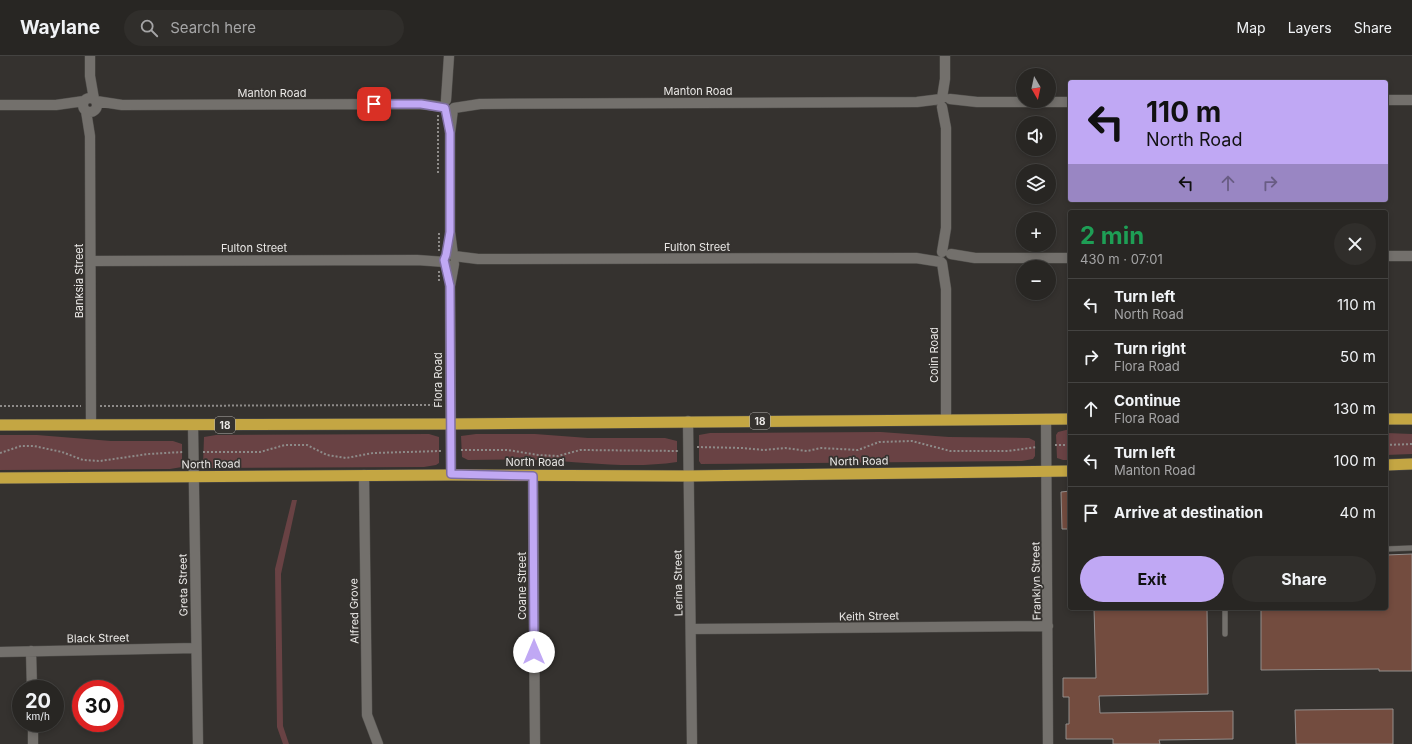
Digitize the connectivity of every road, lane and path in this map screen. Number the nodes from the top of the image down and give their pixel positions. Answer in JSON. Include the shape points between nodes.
{"nodes":[{"id":1,"x":90,"y":56,"type":"edge"},
{"id":2,"x":449,"y":56,"type":"edge"},
{"id":3,"x":945,"y":56,"type":"edge"},
{"id":4,"x":1388,"y":100,"type":"edge"},
{"id":5,"x":1412,"y":100,"type":"edge"},
{"id":6,"x":1068,"y":102,"type":"edge"},
{"id":7,"x":946,"y":103,"type":"junction"},
{"id":8,"x":448,"y":104,"type":"junction"},
{"id":9,"x":0,"y":105,"type":"edge"},
{"id":10,"x":90,"y":105,"type":"junction"},
{"id":11,"x":438,"y":178,"type":"dead end"},
{"id":12,"x":439,"y":225,"type":"dead end"},
{"id":13,"x":1388,"y":256,"type":"edge"},
{"id":14,"x":1412,"y":256,"type":"edge"},
{"id":15,"x":946,"y":258,"type":"junction"},
{"id":16,"x":1068,"y":258,"type":"edge"},
{"id":17,"x":448,"y":259,"type":"junction"},
{"id":18,"x":91,"y":261,"type":"junction"},
{"id":19,"x":439,"y":286,"type":"dead end"},
{"id":20,"x":440,"y":397,"type":"dead end"},
{"id":21,"x":0,"y":406,"type":"edge"},
{"id":22,"x":91,"y":406,"type":"junction"},
{"id":23,"x":1046,"y":418,"type":"junction"},
{"id":24,"x":1068,"y":419,"type":"edge"},
{"id":25,"x":1388,"y":419,"type":"edge"},
{"id":26,"x":1412,"y":419,"type":"edge"},
{"id":27,"x":946,"y":420,"type":"junction"},
{"id":28,"x":688,"y":421,"type":"junction"},
{"id":29,"x":450,"y":424,"type":"junction"},
{"id":30,"x":0,"y":425,"type":"edge"},
{"id":31,"x":92,"y":425,"type":"junction"},
{"id":32,"x":193,"y":425,"type":"junction"},
{"id":33,"x":1412,"y":444,"type":"edge"},
{"id":34,"x":1068,"y":445,"type":"edge"},
{"id":35,"x":1388,"y":445,"type":"edge"},
{"id":36,"x":1046,"y":446,"type":"junction"},
{"id":37,"x":688,"y":449,"type":"junction"},
{"id":38,"x":450,"y":450,"type":"junction"},
{"id":39,"x":193,"y":452,"type":"junction"},
{"id":40,"x":0,"y":453,"type":"edge"},
{"id":41,"x":1412,"y":464,"type":"edge"},
{"id":42,"x":1388,"y":465,"type":"edge"},
{"id":43,"x":1068,"y":471,"type":"edge"},
{"id":44,"x":1047,"y":472,"type":"junction"},
{"id":45,"x":451,"y":474,"type":"junction"},
{"id":46,"x":364,"y":475,"type":"junction"},
{"id":47,"x":533,"y":476,"type":"junction"},
{"id":48,"x":688,"y":476,"type":"junction"},
{"id":49,"x":193,"y":477,"type":"junction"},
{"id":50,"x":0,"y":478,"type":"edge"},
{"id":51,"x":1412,"y":548,"type":"edge"},
{"id":52,"x":1388,"y":549,"type":"edge"},
{"id":53,"x":1225,"y":610,"type":"edge"},
{"id":54,"x":1048,"y":626,"type":"junction"},
{"id":55,"x":691,"y":629,"type":"junction"},
{"id":56,"x":1226,"y":634,"type":"dead end"},
{"id":57,"x":196,"y":648,"type":"junction"},
{"id":58,"x":31,"y":651,"type":"junction"},
{"id":59,"x":0,"y":652,"type":"edge"},
{"id":60,"x":32,"y":680,"type":"edge"},
{"id":61,"x":33,"y":732,"type":"edge"},
{"id":62,"x":33,"y":744,"type":"edge"},
{"id":63,"x":198,"y":744,"type":"edge"},
{"id":64,"x":378,"y":744,"type":"edge"},
{"id":65,"x":535,"y":744,"type":"edge"},
{"id":66,"x":692,"y":744,"type":"edge"},
{"id":67,"x":1048,"y":744,"type":"edge"}],
"edges":[{"from":1,"to":10,"type":"street","name":"Banksia Street"},
{"from":2,"to":8,"type":"street","name":"Flora Road"},
{"from":3,"to":7,"type":"street","name":"Colin Road"},
{"from":4,"to":5,"type":"street"},
{"from":6,"to":7,"type":"street","name":"Manton Road"},
{"from":7,"to":8,"type":"street","name":"Manton Road"},
{"from":7,"to":15,"type":"street","name":"Colin Road"},
{"from":8,"to":10,"type":"street","name":"Manton Road"},
{"from":8,"to":11,"type":"path"},
{"from":8,"to":17,"type":"street","name":"Flora Road"},
{"from":9,"to":10,"type":"street","name":"Manton Road"},
{"from":10,"to":18,"type":"street","name":"Banksia Street"},
{"from":12,"to":17,"type":"path"},
{"from":13,"to":14,"type":"street"},
{"from":15,"to":16,"type":"street","name":"Fulton Street"},
{"from":15,"to":17,"type":"street","name":"Fulton Street"},
{"from":15,"to":27,"type":"street","name":"Colin Road"},
{"from":17,"to":18,"type":"street","name":"Fulton Street"},
{"from":17,"to":19,"type":"path"},
{"from":17,"to":29,"type":"street","name":"Flora Road"},
{"from":18,"to":22,"type":"street","name":"Banksia Street"},
{"from":20,"to":22,"type":"path","via":[[440,405]]},
{"from":21,"to":22,"type":"path"},
{"from":22,"to":31,"type":"street","name":"Banksia Street"},
{"from":23,"to":24,"type":"highway","number":"18"},
{"from":23,"to":27,"type":"highway","number":"18"},
{"from":23,"to":36,"type":"street","name":"Franklyn Street"},
{"from":25,"to":26,"type":"highway"},
{"from":27,"to":28,"type":"highway","number":"18"},
{"from":28,"to":29,"type":"highway","number":"18"},
{"from":28,"to":37,"type":"street","name":"Lerina Street"},
{"from":29,"to":32,"type":"highway","number":"18"},
{"from":29,"to":38,"type":"street","name":"Flora Road"},
{"from":30,"to":31,"type":"highway","number":"18"},
{"from":31,"to":32,"type":"highway","number":"18"},
{"from":32,"to":39,"type":"street","name":"Greta Street"},
{"from":33,"to":35,"type":"path"},
{"from":34,"to":36,"type":"path"},
{"from":36,"to":37,"type":"path","via":[[1008,451],[950,450],[912,441],[879,442],[858,450],[700,447]]},
{"from":36,"to":44,"type":"street","name":"Franklyn Street"},
{"from":37,"to":38,"type":"path","via":[[673,452],[580,450],[558,456],[508,450]]},
{"from":37,"to":48,"type":"street","name":"Lerina Street"},
{"from":38,"to":39,"type":"path","via":[[373,453],[346,458],[327,455],[307,445],[285,445],[260,452]]},
{"from":38,"to":45,"type":"street","name":"Flora Road"},
{"from":39,"to":40,"type":"path","via":[[148,454],[100,462],[83,460],[34,446],[21,446]]},
{"from":39,"to":49,"type":"street","name":"Greta Street"},
{"from":41,"to":42,"type":"highway"},
{"from":43,"to":44,"type":"highway","name":"North Road"},
{"from":44,"to":48,"type":"highway","name":"North Road"},
{"from":44,"to":54,"type":"street","name":"Franklyn Street"},
{"from":45,"to":46,"type":"highway","name":"North Road"},
{"from":45,"to":47,"type":"highway","name":"North Road"},
{"from":46,"to":49,"type":"highway","name":"North Road"},
{"from":46,"to":64,"type":"street","name":"Alfred Grove","via":[[367,715]]},
{"from":47,"to":48,"type":"highway","name":"North Road"},
{"from":47,"to":65,"type":"street","name":"Coane Street"},
{"from":48,"to":55,"type":"street","name":"Lerina Street"},
{"from":49,"to":50,"type":"highway","name":"North Road"},
{"from":49,"to":57,"type":"street","name":"Greta Street"},
{"from":51,"to":52,"type":"lane"},
{"from":53,"to":56,"type":"lane"},
{"from":54,"to":55,"type":"street","name":"Keith Street"},
{"from":54,"to":67,"type":"street","name":"Franklyn Street"},
{"from":55,"to":66,"type":"street","name":"Lerina Street"},
{"from":57,"to":58,"type":"street","name":"Black Street"},
{"from":57,"to":63,"type":"street","name":"Greta Street"},
{"from":58,"to":59,"type":"street","name":"Black Street"},
{"from":58,"to":60,"type":"street"},
{"from":61,"to":62,"type":"street"}]}
